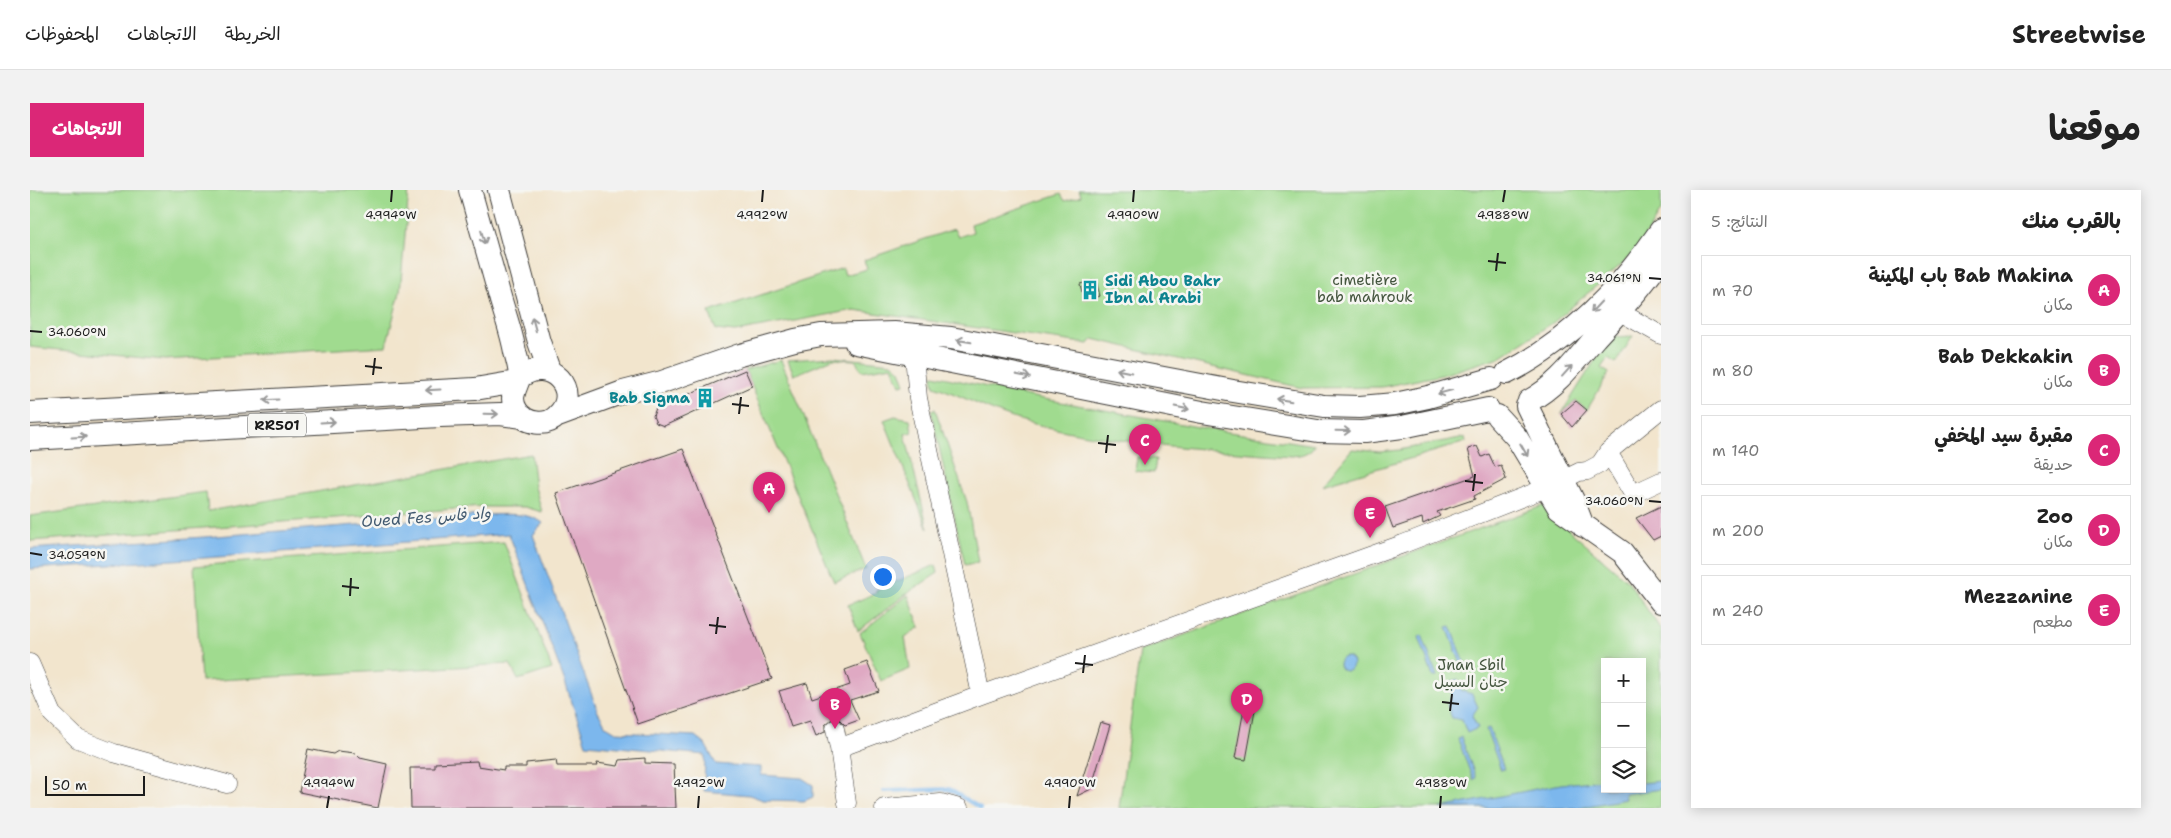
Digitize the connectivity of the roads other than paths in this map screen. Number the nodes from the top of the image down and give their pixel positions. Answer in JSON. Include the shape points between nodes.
{"nodes":[{"id":1,"x":470,"y":190,"type":"edge"},
{"id":2,"x":499,"y":190,"type":"edge"},
{"id":3,"x":1661,"y":230,"type":"edge"},
{"id":4,"x":1661,"y":259,"type":"edge"},
{"id":5,"x":1627,"y":316,"type":"dead end"},
{"id":6,"x":821,"y":335,"type":"junction"},
{"id":7,"x":1661,"y":335,"type":"edge"},
{"id":8,"x":914,"y":356,"type":"junction"},
{"id":9,"x":556,"y":376,"type":"junction"},
{"id":10,"x":1499,"y":376,"type":"junction"},
{"id":11,"x":518,"y":380,"type":"junction"},
{"id":12,"x":623,"y":392,"type":"junction"},
{"id":13,"x":1528,"y":403,"type":"junction"},
{"id":14,"x":1661,"y":409,"type":"edge"},
{"id":15,"x":1492,"y":412,"type":"junction"},
{"id":16,"x":30,"y":413,"type":"edge"},
{"id":17,"x":558,"y":416,"type":"junction"},
{"id":18,"x":523,"y":417,"type":"junction"},
{"id":19,"x":30,"y":439,"type":"edge"},
{"id":20,"x":1608,"y":452,"type":"junction"},
{"id":21,"x":1562,"y":480,"type":"junction"},
{"id":22,"x":1661,"y":481,"type":"edge"},
{"id":23,"x":1661,"y":602,"type":"edge"},
{"id":24,"x":30,"y":663,"type":"edge"},
{"id":25,"x":981,"y":694,"type":"junction"},
{"id":26,"x":835,"y":729,"type":"dead end"},
{"id":27,"x":839,"y":748,"type":"junction"},
{"id":28,"x":227,"y":784,"type":"dead end"},
{"id":29,"x":847,"y":803,"type":"dead end"},
{"id":30,"x":884,"y":808,"type":"edge"},
{"id":31,"x":959,"y":808,"type":"edge"}],
"edges":[{"from":1,"to":11,"type":"main road","one_way":true,"via":[[515,349]]},
{"from":9,"to":2,"type":"main road","one_way":true,"via":[[539,342]]},
{"from":3,"to":10,"type":"main road","one_way":true,"via":[[1643,257],[1590,313],[1547,350]]},
{"from":13,"to":4,"type":"main road","one_way":true,"via":[[1552,387],[1566,372]]},
{"from":5,"to":7,"type":"street"},
{"from":6,"to":8,"type":"main road"},
{"from":10,"to":6,"type":"main road","one_way":true,"via":[[1395,404],[1324,406],[951,338],[894,334]]},
{"from":6,"to":12,"type":"main road","via":[[740,355]]},
{"from":8,"to":15,"type":"main road","one_way":true,"via":[[1318,431],[1364,432]]},
{"from":8,"to":25,"type":"street","via":[[918,398]]},
{"from":9,"to":11,"type":"main road","number":"RR501","via":[[532,370]]},
{"from":9,"to":12,"type":"main road","via":[[595,390]]},
{"from":9,"to":17,"type":"main road","via":[[566,391],[566,400]]},
{"from":10,"to":13,"type":"main road","via":[[1516,375],[1524,381],[1529,391]]},
{"from":10,"to":15,"type":"main road","via":[[1487,384],[1484,396]]},
{"from":11,"to":16,"type":"main road","number":"RR501","one_way":true,"via":[[475,388]]},
{"from":11,"to":18,"type":"main road","via":[[513,401]]},
{"from":12,"to":17,"type":"main road"},
{"from":13,"to":15,"type":"main road","via":[[1522,413],[1514,417],[1505,418]]},
{"from":13,"to":21,"type":"main road"},
{"from":14,"to":20,"type":"street"},
{"from":15,"to":21,"type":"main road","one_way":true},
{"from":17,"to":18,"type":"main road","number":"RR501","via":[[544,422]]},
{"from":19,"to":18,"type":"main road","number":"RR501","one_way":true,"via":[[460,415]]},
{"from":20,"to":21,"type":"street","via":[[1600,464]]},
{"from":20,"to":22,"type":"street","via":[[1633,494]]},
{"from":21,"to":23,"type":"main road","via":[[1559,508],[1622,552]]},
{"from":21,"to":25,"type":"street","via":[[1403,544]]},
{"from":24,"to":28,"type":"street","via":[[52,714],[78,739],[114,753]]},
{"from":25,"to":27,"type":"street"},
{"from":26,"to":27,"type":"street"},
{"from":27,"to":29,"type":"street"},
{"from":30,"to":31,"type":"street","via":[[941,803]]}]}
